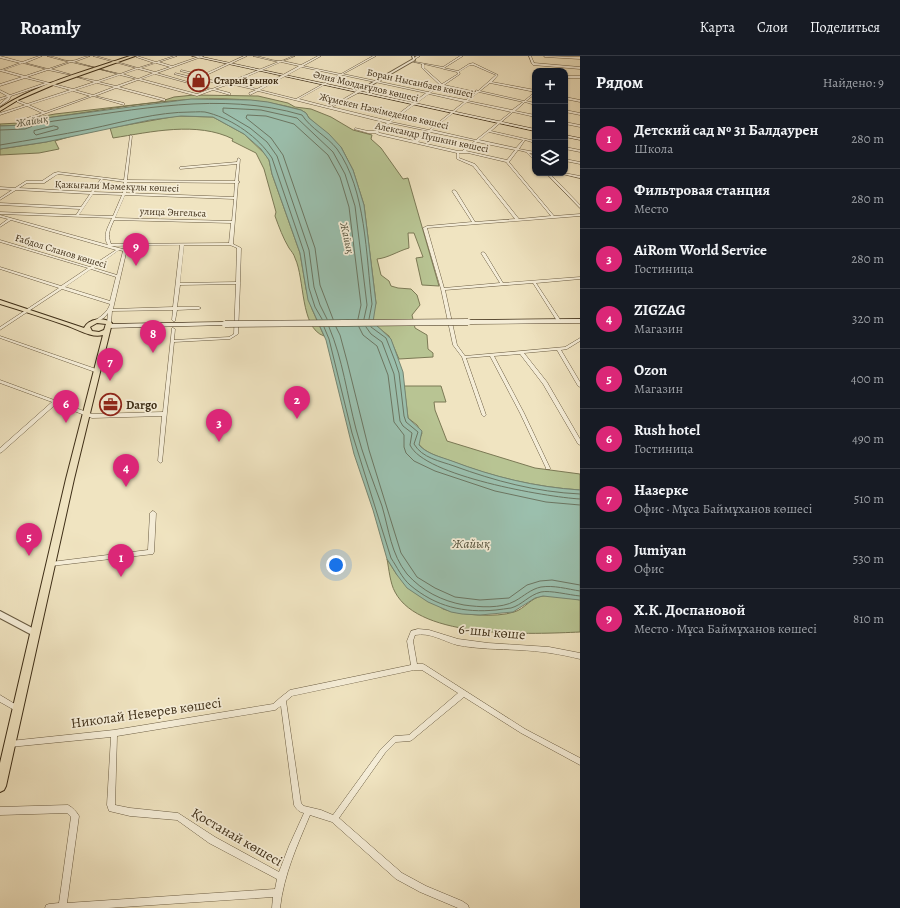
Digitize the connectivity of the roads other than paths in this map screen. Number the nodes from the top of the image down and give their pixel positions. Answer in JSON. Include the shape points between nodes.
{"nodes":[{"id":1,"x":4,"y":56,"type":"edge"},
{"id":2,"x":41,"y":56,"type":"edge"},
{"id":3,"x":48,"y":56,"type":"edge"},
{"id":4,"x":89,"y":56,"type":"edge"},
{"id":5,"x":94,"y":56,"type":"edge"},
{"id":6,"x":135,"y":56,"type":"edge"},
{"id":7,"x":176,"y":56,"type":"edge"},
{"id":8,"x":194,"y":56,"type":"edge"},
{"id":9,"x":246,"y":56,"type":"edge"},
{"id":10,"x":254,"y":56,"type":"edge"},
{"id":11,"x":294,"y":56,"type":"edge"},
{"id":12,"x":320,"y":56,"type":"edge"},
{"id":13,"x":374,"y":56,"type":"edge"},
{"id":14,"x":419,"y":56,"type":"edge"},
{"id":15,"x":462,"y":56,"type":"edge"},
{"id":16,"x":530,"y":56,"type":"edge"},
{"id":17,"x":545,"y":56,"type":"edge"},
{"id":18,"x":0,"y":57,"type":"edge"},
{"id":19,"x":202,"y":57,"type":"edge"},
{"id":20,"x":573,"y":57,"type":"edge"},
{"id":21,"x":412,"y":58,"type":"edge"},
{"id":22,"x":580,"y":58,"type":"edge"},
{"id":23,"x":71,"y":62,"type":"junction"},
{"id":24,"x":158,"y":62,"type":"junction"},
{"id":25,"x":281,"y":62,"type":"junction"},
{"id":26,"x":22,"y":63,"type":"junction"},
{"id":27,"x":117,"y":63,"type":"junction"},
{"id":28,"x":422,"y":63,"type":"junction"},
{"id":29,"x":229,"y":64,"type":"junction"},
{"id":30,"x":301,"y":66,"type":"junction"},
{"id":31,"x":172,"y":67,"type":"junction"},
{"id":32,"x":444,"y":67,"type":"junction"},
{"id":33,"x":579,"y":67,"type":"edge"},
{"id":34,"x":48,"y":69,"type":"junction"},
{"id":35,"x":98,"y":69,"type":"junction"},
{"id":36,"x":138,"y":69,"type":"junction"},
{"id":37,"x":1,"y":70,"type":"edge"},
{"id":38,"x":181,"y":71,"type":"dead end"},
{"id":39,"x":260,"y":71,"type":"junction"},
{"id":40,"x":458,"y":72,"type":"junction"},
{"id":41,"x":580,"y":72,"type":"edge"},
{"id":42,"x":156,"y":74,"type":"junction"},
{"id":43,"x":175,"y":74,"type":"dead end"},
{"id":44,"x":341,"y":74,"type":"junction"},
{"id":45,"x":121,"y":75,"type":"junction"},
{"id":46,"x":76,"y":76,"type":"junction"},
{"id":47,"x":284,"y":76,"type":"junction"},
{"id":48,"x":25,"y":77,"type":"junction"},
{"id":49,"x":200,"y":77,"type":"junction"},
{"id":50,"x":568,"y":77,"type":"edge"},
{"id":51,"x":580,"y":77,"type":"edge"},
{"id":52,"x":140,"y":79,"type":"junction"},
{"id":53,"x":98,"y":82,"type":"junction"},
{"id":54,"x":215,"y":82,"type":"dead end"},
{"id":55,"x":374,"y":82,"type":"junction"},
{"id":56,"x":490,"y":82,"type":"junction"},
{"id":57,"x":230,"y":83,"type":"junction"},
{"id":58,"x":50,"y":84,"type":"junction"},
{"id":59,"x":323,"y":84,"type":"junction"},
{"id":60,"x":0,"y":85,"type":"edge"},
{"id":61,"x":442,"y":85,"type":"junction"},
{"id":62,"x":119,"y":87,"type":"junction"},
{"id":63,"x":72,"y":90,"type":"junction"},
{"id":64,"x":212,"y":90,"type":"junction"},
{"id":65,"x":259,"y":90,"type":"junction"},
{"id":66,"x":0,"y":91,"type":"edge"},
{"id":67,"x":532,"y":91,"type":"edge"},
{"id":68,"x":357,"y":92,"type":"junction"},
{"id":69,"x":476,"y":92,"type":"junction"},
{"id":70,"x":429,"y":93,"type":"junction"},
{"id":71,"x":229,"y":94,"type":"dead end"},
{"id":72,"x":250,"y":94,"type":"dead end"},
{"id":73,"x":532,"y":95,"type":"edge"},
{"id":74,"x":10,"y":96,"type":"junction"},
{"id":75,"x":94,"y":96,"type":"junction"},
{"id":76,"x":0,"y":99,"type":"edge"},
{"id":77,"x":297,"y":99,"type":"junction"},
{"id":78,"x":568,"y":99,"type":"edge"},
{"id":79,"x":18,"y":100,"type":"junction"},
{"id":80,"x":164,"y":100,"type":"dead end"},
{"id":81,"x":465,"y":101,"type":"junction"},
{"id":82,"x":580,"y":101,"type":"edge"},
{"id":83,"x":525,"y":102,"type":"junction"},
{"id":84,"x":532,"y":103,"type":"edge"},
{"id":85,"x":124,"y":104,"type":"dead end"},
{"id":86,"x":0,"y":105,"type":"edge"},
{"id":87,"x":25,"y":105,"type":"junction"},
{"id":88,"x":412,"y":105,"type":"junction"},
{"id":89,"x":331,"y":107,"type":"junction"},
{"id":90,"x":0,"y":110,"type":"edge"},
{"id":91,"x":511,"y":111,"type":"junction"},
{"id":92,"x":568,"y":112,"type":"edge"},
{"id":93,"x":45,"y":113,"type":"junction"},
{"id":94,"x":450,"y":113,"type":"junction"},
{"id":95,"x":0,"y":114,"type":"edge"},
{"id":96,"x":580,"y":114,"type":"edge"},
{"id":97,"x":532,"y":115,"type":"edge"},
{"id":98,"x":22,"y":121,"type":"dead end"},
{"id":99,"x":388,"y":122,"type":"junction"},
{"id":100,"x":497,"y":123,"type":"junction"},
{"id":101,"x":568,"y":124,"type":"edge"},
{"id":102,"x":580,"y":126,"type":"edge"},
{"id":103,"x":355,"y":128,"type":"dead end"},
{"id":104,"x":532,"y":129,"type":"edge"},
{"id":105,"x":430,"y":131,"type":"junction"},
{"id":106,"x":488,"y":131,"type":"junction"},
{"id":107,"x":376,"y":132,"type":"junction"},
{"id":108,"x":131,"y":136,"type":"dead end"},
{"id":109,"x":568,"y":137,"type":"edge"},
{"id":110,"x":580,"y":139,"type":"edge"},
{"id":111,"x":524,"y":140,"type":"junction"},
{"id":112,"x":476,"y":141,"type":"junction"},
{"id":113,"x":532,"y":141,"type":"edge"},
{"id":114,"x":416,"y":142,"type":"junction"},
{"id":115,"x":568,"y":149,"type":"edge"},
{"id":116,"x":517,"y":150,"type":"junction"},
{"id":117,"x":580,"y":151,"type":"edge"},
{"id":118,"x":458,"y":152,"type":"junction"},
{"id":119,"x":463,"y":152,"type":"junction"},
{"id":120,"x":527,"y":152,"type":"junction"},
{"id":121,"x":532,"y":153,"type":"edge"},
{"id":122,"x":532,"y":157,"type":"edge"},
{"id":123,"x":507,"y":161,"type":"junction"},
{"id":124,"x":568,"y":161,"type":"edge"},
{"id":125,"x":580,"y":163,"type":"edge"},
{"id":126,"x":180,"y":168,"type":"dead end"},
{"id":127,"x":568,"y":175,"type":"edge"},
{"id":128,"x":550,"y":176,"type":"edge"},
{"id":129,"x":580,"y":177,"type":"edge"},
{"id":130,"x":102,"y":178,"type":"junction"},
{"id":131,"x":127,"y":181,"type":"junction"},
{"id":132,"x":238,"y":182,"type":"junction"},
{"id":133,"x":0,"y":188,"type":"edge"},
{"id":134,"x":14,"y":190,"type":"junction"},
{"id":135,"x":454,"y":191,"type":"dead end"},
{"id":136,"x":92,"y":193,"type":"junction"},
{"id":137,"x":124,"y":194,"type":"junction"},
{"id":138,"x":234,"y":198,"type":"junction"},
{"id":139,"x":0,"y":199,"type":"edge"},
{"id":140,"x":0,"y":204,"type":"edge"},
{"id":141,"x":580,"y":207,"type":"edge"},
{"id":142,"x":81,"y":208,"type":"junction"},
{"id":143,"x":0,"y":214,"type":"edge"},
{"id":144,"x":77,"y":215,"type":"junction"},
{"id":145,"x":580,"y":215,"type":"edge"},
{"id":146,"x":552,"y":216,"type":"junction"},
{"id":147,"x":113,"y":218,"type":"junction"},
{"id":148,"x":11,"y":219,"type":"junction"},
{"id":149,"x":517,"y":219,"type":"junction"},
{"id":150,"x":232,"y":222,"type":"junction"},
{"id":151,"x":474,"y":223,"type":"junction"},
{"id":152,"x":0,"y":226,"type":"edge"},
{"id":153,"x":0,"y":241,"type":"edge"},
{"id":154,"x":127,"y":244,"type":"junction"},
{"id":155,"x":182,"y":244,"type":"junction"},
{"id":156,"x":230,"y":244,"type":"junction"},
{"id":157,"x":110,"y":245,"type":"junction"},
{"id":158,"x":119,"y":249,"type":"junction"},
{"id":159,"x":125,"y":251,"type":"junction"},
{"id":160,"x":483,"y":253,"type":"dead end"},
{"id":161,"x":0,"y":268,"type":"edge"},
{"id":162,"x":91,"y":268,"type":"junction"},
{"id":163,"x":118,"y":276,"type":"junction"},
{"id":164,"x":580,"y":278,"type":"edge"},
{"id":165,"x":534,"y":282,"type":"junction"},
{"id":166,"x":239,"y":283,"type":"junction"},
{"id":167,"x":178,"y":284,"type":"junction"},
{"id":168,"x":502,"y":284,"type":"junction"},
{"id":169,"x":61,"y":288,"type":"junction"},
{"id":170,"x":443,"y":289,"type":"junction"},
{"id":171,"x":0,"y":302,"type":"edge"},
{"id":172,"x":111,"y":306,"type":"junction"},
{"id":173,"x":176,"y":308,"type":"junction"},
{"id":174,"x":199,"y":308,"type":"dead end"},
{"id":175,"x":27,"y":311,"type":"junction"},
{"id":176,"x":174,"y":320,"type":"dead end"},
{"id":177,"x":560,"y":321,"type":"junction"},
{"id":178,"x":580,"y":322,"type":"edge"},
{"id":179,"x":93,"y":323,"type":"junction"},
{"id":180,"x":72,"y":325,"type":"junction"},
{"id":181,"x":108,"y":326,"type":"junction"},
{"id":182,"x":0,"y":329,"type":"edge"},
{"id":183,"x":173,"y":330,"type":"dead end"},
{"id":184,"x":92,"y":333,"type":"junction"},
{"id":185,"x":0,"y":337,"type":"edge"},
{"id":186,"x":580,"y":339,"type":"edge"},
{"id":187,"x":172,"y":341,"type":"junction"},
{"id":188,"x":103,"y":346,"type":"junction"},
{"id":189,"x":558,"y":349,"type":"junction"},
{"id":190,"x":521,"y":352,"type":"junction"},
{"id":191,"x":491,"y":355,"type":"junction"},
{"id":192,"x":464,"y":357,"type":"junction"},
{"id":193,"x":97,"y":371,"type":"junction"},
{"id":194,"x":0,"y":381,"type":"edge"},
{"id":195,"x":580,"y":386,"type":"edge"},
{"id":196,"x":54,"y":403,"type":"junction"},
{"id":197,"x":85,"y":414,"type":"junction"},
{"id":198,"x":164,"y":414,"type":"junction"},
{"id":199,"x":484,"y":415,"type":"dead end"},
{"id":200,"x":580,"y":443,"type":"edge"},
{"id":201,"x":0,"y":451,"type":"edge"},
{"id":202,"x":160,"y":461,"type":"dead end"},
{"id":203,"x":548,"y":468,"type":"dead end"},
{"id":204,"x":153,"y":513,"type":"dead end"},
{"id":205,"x":51,"y":564,"type":"junction"},
{"id":206,"x":0,"y":614,"type":"edge"},
{"id":207,"x":35,"y":633,"type":"junction"},
{"id":208,"x":580,"y":656,"type":"edge"},
{"id":209,"x":414,"y":667,"type":"junction"},
{"id":210,"x":463,"y":693,"type":"junction"},
{"id":211,"x":0,"y":698,"type":"edge"},
{"id":212,"x":282,"y":699,"type":"junction"},
{"id":213,"x":18,"y":709,"type":"junction"},
{"id":214,"x":114,"y":733,"type":"junction"},
{"id":215,"x":10,"y":744,"type":"junction"},
{"id":216,"x":580,"y":762,"type":"edge"},
{"id":217,"x":0,"y":786,"type":"edge"},
{"id":218,"x":0,"y":810,"type":"edge"},
{"id":219,"x":308,"y":811,"type":"junction"},
{"id":220,"x":334,"y":819,"type":"junction"},
{"id":221,"x":281,"y":877,"type":"junction"},
{"id":222,"x":276,"y":893,"type":"junction"},
{"id":223,"x":49,"y":908,"type":"edge"},
{"id":224,"x":62,"y":908,"type":"edge"},
{"id":225,"x":276,"y":908,"type":"edge"},
{"id":226,"x":465,"y":908,"type":"edge"}],
"edges":[{"from":1,"to":18,"type":"street"},
{"from":2,"to":26,"type":"street"},
{"from":3,"to":23,"type":"street"},
{"from":4,"to":23,"type":"street"},
{"from":5,"to":27,"type":"street"},
{"from":6,"to":24,"type":"street"},
{"from":6,"to":27,"type":"main road"},
{"from":7,"to":24,"type":"street"},
{"from":8,"to":19,"type":"main road","name":"Әлия Молдағұлов көшесі"},
{"from":9,"to":29,"type":"street"},
{"from":10,"to":25,"type":"street","name":"Боран Нысанбаев көшесі"},
{"from":11,"to":25,"type":"street"},
{"from":12,"to":30,"type":"street"},
{"from":13,"to":44,"type":"street"},
{"from":14,"to":21,"type":"street"},
{"from":15,"to":32,"type":"street"},
{"from":16,"to":33,"type":"street","via":[[533,64]]},
{"from":17,"to":20,"type":"street"},
{"from":18,"to":26,"type":"street"},
{"from":19,"to":29,"type":"main road","name":"Әлия Молдағұлов көшесі"},
{"from":19,"to":31,"type":"street"},
{"from":20,"to":22,"type":"street"},
{"from":20,"to":33,"type":"street"},
{"from":21,"to":28,"type":"street"},
{"from":21,"to":55,"type":"street"},
{"from":23,"to":34,"type":"street"},
{"from":23,"to":35,"type":"street"},
{"from":24,"to":31,"type":"street"},
{"from":24,"to":36,"type":"street"},
{"from":25,"to":30,"type":"street","name":"Боран Нысанбаев көшесі"},
{"from":25,"to":39,"type":"street"},
{"from":26,"to":34,"type":"street"},
{"from":26,"to":37,"type":"street"},
{"from":27,"to":35,"type":"main road"},
{"from":27,"to":36,"type":"street"},
{"from":28,"to":32,"type":"street"},
{"from":28,"to":61,"type":"street","via":[[423,68]]},
{"from":29,"to":39,"type":"main road","name":"Әлия Молдағұлов көшесі"},
{"from":29,"to":49,"type":"street"},
{"from":30,"to":44,"type":"street","name":"Боран Нысанбаев көшесі"},
{"from":30,"to":47,"type":"street"},
{"from":31,"to":42,"type":"street"},
{"from":32,"to":40,"type":"street","via":[[445,70]]},
{"from":33,"to":41,"type":"street"},
{"from":34,"to":46,"type":"street"},
{"from":34,"to":48,"type":"street"},
{"from":35,"to":45,"type":"street"},
{"from":35,"to":46,"type":"main road"},
{"from":36,"to":42,"type":"street"},
{"from":36,"to":45,"type":"street"},
{"from":37,"to":48,"type":"street"},
{"from":38,"to":49,"type":"street"},
{"from":39,"to":47,"type":"main road","name":"Әлия Молдағұлов көшесі"},
{"from":39,"to":57,"type":"street"},
{"from":40,"to":56,"type":"street","via":[[471,64],[496,74]]},
{"from":40,"to":61,"type":"street","via":[[459,74]]},
{"from":42,"to":52,"type":"street"},
{"from":42,"to":64,"type":"street"},
{"from":43,"to":49,"type":"street","via":[[193,79]]},
{"from":44,"to":55,"type":"street","name":"Боран Нысанбаев көшесі"},
{"from":44,"to":59,"type":"street"},
{"from":45,"to":52,"type":"street"},
{"from":45,"to":53,"type":"street"},
{"from":46,"to":53,"type":"street"},
{"from":46,"to":58,"type":"main road"},
{"from":47,"to":59,"type":"main road","name":"Әлия Молдағұлов көшесі"},
{"from":47,"to":65,"type":"street"},
{"from":48,"to":58,"type":"street"},
{"from":48,"to":60,"type":"street"},
{"from":49,"to":54,"type":"street"},
{"from":50,"to":51,"type":"street"},
{"from":52,"to":62,"type":"street"},
{"from":52,"to":64,"type":"street","via":[[197,95]]},
{"from":53,"to":62,"type":"street"},
{"from":53,"to":63,"type":"street"},
{"from":55,"to":68,"type":"street"},
{"from":55,"to":70,"type":"street","name":"Боран Нысанбаев көшесі"},
{"from":56,"to":67,"type":"street"},
{"from":56,"to":69,"type":"street"},
{"from":57,"to":64,"type":"street"},
{"from":57,"to":65,"type":"street","name":"Жұмекен Нәжімеденов көшесі"},
{"from":58,"to":63,"type":"street"},
{"from":58,"to":74,"type":"street"},
{"from":58,"to":79,"type":"main road"},
{"from":59,"to":68,"type":"main road","name":"Әлия Молдағұлов көшесі"},
{"from":59,"to":77,"type":"street"},
{"from":61,"to":69,"type":"street"},
{"from":61,"to":70,"type":"street"},
{"from":62,"to":75,"type":"street"},
{"from":62,"to":80,"type":"street"},
{"from":63,"to":75,"type":"street"},
{"from":63,"to":87,"type":"street"},
{"from":64,"to":71,"type":"street"},
{"from":65,"to":72,"type":"street"},
{"from":65,"to":77,"type":"street","name":"Жұмекен Нәжімеденов көшесі"},
{"from":66,"to":74,"type":"street"},
{"from":68,"to":88,"type":"main road","name":"Әлия Молдағұлов көшесі"},
{"from":68,"to":89,"type":"street"},
{"from":69,"to":81,"type":"street"},
{"from":69,"to":83,"type":"street"},
{"from":70,"to":81,"type":"street","name":"Боран Нысанбаев көшесі"},
{"from":70,"to":88,"type":"street"},
{"from":73,"to":83,"type":"street"},
{"from":74,"to":76,"type":"street"},
{"from":74,"to":86,"type":"street"},
{"from":75,"to":85,"type":"street"},
{"from":75,"to":93,"type":"street"},
{"from":77,"to":89,"type":"street","name":"Жұмекен Нәжімеденов көшесі"},
{"from":78,"to":82,"type":"street"},
{"from":79,"to":87,"type":"street"},
{"from":79,"to":90,"type":"main road"},
{"from":81,"to":91,"type":"street","name":"Боран Нысанбаев көшесі"},
{"from":81,"to":94,"type":"street"},
{"from":83,"to":84,"type":"street"},
{"from":83,"to":91,"type":"street"},
{"from":87,"to":93,"type":"street"},
{"from":87,"to":95,"type":"street"},
{"from":88,"to":94,"type":"main road","name":"Әлия Молдағұлов көшесі"},
{"from":88,"to":99,"type":"street"},
{"from":89,"to":99,"type":"street","name":"Жұмекен Нәжімеденов көшесі"},
{"from":91,"to":97,"type":"street","name":"Боран Нысанбаев көшесі"},
{"from":91,"to":100,"type":"street"},
{"from":92,"to":96,"type":"street"},
{"from":93,"to":98,"type":"street"},
{"from":94,"to":100,"type":"main road","name":"Әлия Молдағұлов көшесі"},
{"from":94,"to":105,"type":"street"},
{"from":99,"to":105,"type":"street","name":"Жұмекен Нәжімеденов көшесі"},
{"from":99,"to":107,"type":"street"},
{"from":100,"to":104,"type":"main road","name":"Әлия Молдағұлов көшесі"},
{"from":100,"to":106,"type":"street"},
{"from":101,"to":102,"type":"street"},
{"from":103,"to":107,"type":"street","name":"Александр Пушкин көшесі"},
{"from":105,"to":112,"type":"street","name":"Жұмекен Нәжімеденов көшесі"},
{"from":105,"to":114,"type":"street"},
{"from":106,"to":111,"type":"street"},
{"from":106,"to":112,"type":"street"},
{"from":107,"to":114,"type":"street","name":"Александр Пушкин көшесі"},
{"from":108,"to":131,"type":"street"},
{"from":109,"to":110,"type":"main road"},
{"from":111,"to":113,"type":"street"},
{"from":111,"to":116,"type":"street"},
{"from":112,"to":116,"type":"street","name":"Жұмекен Нәжімеденов көшесі"},
{"from":112,"to":119,"type":"street"},
{"from":114,"to":118,"type":"street","name":"Александр Пушкин көшесі"},
{"from":115,"to":117,"type":"street"},
{"from":116,"to":120,"type":"street","name":"Жұмекен Нәжімеденов көшесі"},
{"from":116,"to":123,"type":"street"},
{"from":118,"to":119,"type":"street","name":"Александр Пушкин көшесі"},
{"from":118,"to":149,"type":"street","via":[[458,158],[474,165]]},
{"from":119,"to":123,"type":"street","name":"Александр Пушкин көшесі"},
{"from":120,"to":121,"type":"street","name":"Жұмекен Нәжімеденов көшесі"},
{"from":120,"to":122,"type":"street"},
{"from":123,"to":146,"type":"street"},
{"from":124,"to":125,"type":"street"},
{"from":126,"to":132,"type":"street","via":[[239,161]]},
{"from":127,"to":129,"type":"street"},
{"from":128,"to":141,"type":"street"},
{"from":130,"to":131,"type":"street"},
{"from":130,"to":134,"type":"street","via":[[58,173],[43,182],[29,182]]},
{"from":130,"to":136,"type":"street"},
{"from":131,"to":132,"type":"street"},
{"from":131,"to":137,"type":"street"},
{"from":132,"to":138,"type":"street"},
{"from":133,"to":134,"type":"street","name":"Қажығали Мәмекұлы көшесі"},
{"from":134,"to":136,"type":"street","name":"Қажығали Мәмекұлы көшесі"},
{"from":134,"to":139,"type":"street"},
{"from":135,"to":151,"type":"street"},
{"from":136,"to":137,"type":"street","name":"Қажығали Мәмекұлы көшесі"},
{"from":136,"to":142,"type":"street"},
{"from":137,"to":138,"type":"street","name":"Қажығали Мәмекұлы көшесі"},
{"from":137,"to":147,"type":"street"},
{"from":138,"to":150,"type":"street"},
{"from":140,"to":142,"type":"street"},
{"from":142,"to":144,"type":"street"},
{"from":143,"to":144,"type":"street","name":"улица Энгельса"},
{"from":143,"to":148,"type":"street"},
{"from":144,"to":147,"type":"street","name":"улица Энгельса"},
{"from":145,"to":146,"type":"street"},
{"from":146,"to":149,"type":"street"},
{"from":147,"to":150,"type":"street","name":"улица Энгельса"},
{"from":147,"to":157,"type":"street","via":[[107,232]]},
{"from":148,"to":152,"type":"street"},
{"from":148,"to":157,"type":"street"},
{"from":149,"to":151,"type":"street"},
{"from":150,"to":156,"type":"street"},
{"from":151,"to":170,"type":"street","via":[[425,227]]},
{"from":153,"to":162,"type":"street","name":"Ғабдол Сланов көшесі"},
{"from":154,"to":155,"type":"street"},
{"from":154,"to":157,"type":"street"},
{"from":154,"to":159,"type":"street"},
{"from":155,"to":156,"type":"street"},
{"from":155,"to":167,"type":"street"},
{"from":156,"to":166,"type":"street","via":[[239,248]]},
{"from":157,"to":158,"type":"street"},
{"from":158,"to":159,"type":"street"},
{"from":158,"to":162,"type":"street"},
{"from":159,"to":163,"type":"street"},
{"from":160,"to":168,"type":"street"},
{"from":161,"to":169,"type":"street"},
{"from":162,"to":163,"type":"street","name":"Ғабдол Сланов көшесі"},
{"from":162,"to":169,"type":"street"},
{"from":163,"to":172,"type":"street"},
{"from":164,"to":165,"type":"street"},
{"from":165,"to":168,"type":"street"},
{"from":165,"to":177,"type":"street"},
{"from":166,"to":167,"type":"street"},
{"from":166,"to":187,"type":"street","via":[[234,336]]},
{"from":167,"to":173,"type":"street"},
{"from":168,"to":170,"type":"street"},
{"from":169,"to":172,"type":"street"},
{"from":169,"to":175,"type":"street"},
{"from":170,"to":192,"type":"street","via":[[455,345]]},
{"from":171,"to":175,"type":"main road"},
{"from":172,"to":173,"type":"street"},
{"from":172,"to":179,"type":"street","via":[[104,316]]},
{"from":172,"to":181,"type":"street"},
{"from":173,"to":174,"type":"street"},
{"from":173,"to":176,"type":"street"},
{"from":175,"to":180,"type":"main road"},
{"from":175,"to":182,"type":"street"},
{"from":177,"to":178,"type":"main road"},
{"from":177,"to":181,"type":"main road","bridge":true},
{"from":179,"to":180,"type":"main road"},
{"from":179,"to":181,"type":"main road","via":[[103,321]]},
{"from":179,"to":184,"type":"main road","via":[[87,327]]},
{"from":180,"to":184,"type":"main road"},
{"from":181,"to":184,"type":"main road","via":[[100,334]]},
{"from":181,"to":188,"type":"main road"},
{"from":183,"to":187,"type":"street"},
{"from":184,"to":188,"type":"main road"},
{"from":185,"to":193,"type":"street"},
{"from":186,"to":189,"type":"street","via":[[566,348]]},
{"from":187,"to":198,"type":"street"},
{"from":188,"to":193,"type":"main road"},
{"from":189,"to":190,"type":"street"},
{"from":189,"to":195,"type":"street"},
{"from":190,"to":191,"type":"street"},
{"from":190,"to":200,"type":"street","via":[[545,384]]},
{"from":191,"to":192,"type":"street"},
{"from":191,"to":203,"type":"street"},
{"from":192,"to":199,"type":"street"},
{"from":193,"to":197,"type":"main road"},
{"from":194,"to":196,"type":"street"},
{"from":196,"to":197,"type":"street"},
{"from":196,"to":201,"type":"street"},
{"from":197,"to":198,"type":"street"},
{"from":197,"to":205,"type":"main road"},
{"from":198,"to":202,"type":"street"},
{"from":204,"to":205,"type":"street","via":[[151,552]]},
{"from":205,"to":207,"type":"main road"},
{"from":206,"to":207,"type":"street"},
{"from":207,"to":213,"type":"main road"},
{"from":208,"to":209,"type":"street","name":"6-шы көше","via":[[560,650],[467,644],[416,631],[410,641]]},
{"from":209,"to":210,"type":"street","via":[[430,670]]},
{"from":209,"to":212,"type":"street","name":"Николай Неверев көшесі","via":[[290,692]]},
{"from":210,"to":216,"type":"street","via":[[523,731]]},
{"from":210,"to":220,"type":"street","via":[[410,738],[395,739],[383,751]]},
{"from":211,"to":213,"type":"street"},
{"from":212,"to":214,"type":"street","name":"Николай Неверев көшесі","via":[[275,707]]},
{"from":212,"to":219,"type":"street","via":[[298,805]]},
{"from":213,"to":215,"type":"main road"},
{"from":214,"to":215,"type":"street","name":"Николай Неверев көшесі"},
{"from":214,"to":221,"type":"street","name":"Қостанай көшесі","via":[[112,808],[178,818],[212,840]]},
{"from":215,"to":217,"type":"main road"},
{"from":218,"to":224,"type":"street","via":[[68,809],[75,816]]},
{"from":219,"to":220,"type":"street"},
{"from":219,"to":221,"type":"street"},
{"from":220,"to":226,"type":"street","via":[[399,876]]},
{"from":221,"to":222,"type":"street"},
{"from":222,"to":224,"type":"street"},
{"from":222,"to":225,"type":"street"},
{"from":223,"to":224,"type":"street"}]}
